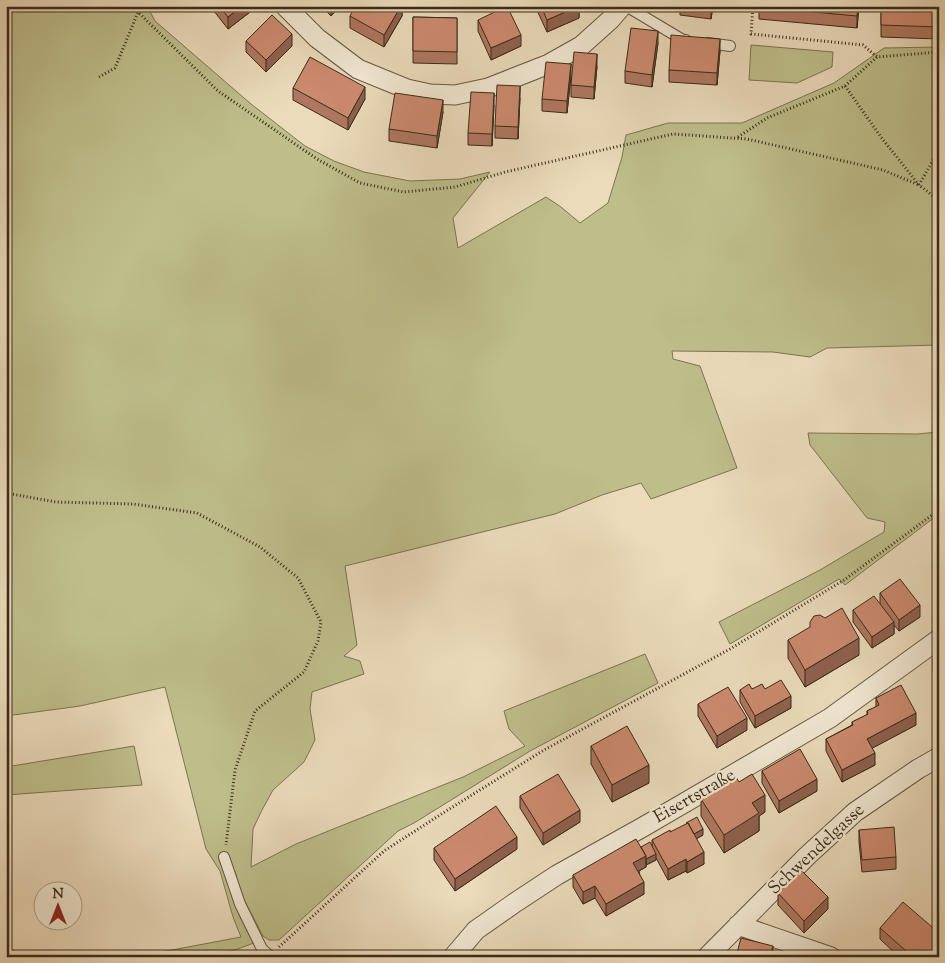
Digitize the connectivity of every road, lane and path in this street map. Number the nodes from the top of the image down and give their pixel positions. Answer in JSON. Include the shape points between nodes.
{"nodes":[{"id":1,"x":132,"y":6,"type":"edge"},
{"id":2,"x":285,"y":6,"type":"edge"},
{"id":3,"x":622,"y":6,"type":"edge"},
{"id":4,"x":626,"y":6,"type":"edge"},
{"id":5,"x":753,"y":6,"type":"edge"},
{"id":6,"x":138,"y":12,"type":"junction"},
{"id":7,"x":730,"y":46,"type":"dead end"},
{"id":8,"x":939,"y":52,"type":"edge"},
{"id":9,"x":876,"y":57,"type":"junction"},
{"id":10,"x":99,"y":77,"type":"dead end"},
{"id":11,"x":845,"y":86,"type":"junction"},
{"id":12,"x":737,"y":138,"type":"junction"},
{"id":13,"x":939,"y":150,"type":"edge"},
{"id":14,"x":919,"y":184,"type":"junction"},
{"id":15,"x":939,"y":203,"type":"edge"},
{"id":16,"x":6,"y":492,"type":"edge"},
{"id":17,"x":939,"y":510,"type":"edge"},
{"id":18,"x":939,"y":639,"type":"edge"},
{"id":19,"x":939,"y":757,"type":"edge"},
{"id":20,"x":224,"y":857,"type":"joint"},
{"id":21,"x":738,"y":925,"type":"junction"},
{"id":22,"x":6,"y":950,"type":"edge"},
{"id":23,"x":267,"y":954,"type":"edge"},
{"id":24,"x":32,"y":957,"type":"edge"},
{"id":25,"x":223,"y":957,"type":"edge"},
{"id":26,"x":453,"y":957,"type":"edge"},
{"id":27,"x":707,"y":957,"type":"edge"},
{"id":28,"x":831,"y":957,"type":"edge"}],
"edges":[{"from":1,"to":6,"type":"path"},
{"from":2,"to":3,"type":"street","via":[[317,38],[358,70],[430,94],[454,95],[488,88],[549,64],[581,46]]},
{"from":4,"to":7,"type":"lane","via":[[683,40]]},
{"from":5,"to":9,"type":"path","via":[[751,34],[863,45]]},
{"from":6,"to":10,"type":"path","via":[[115,68]]},
{"from":6,"to":12,"type":"path","via":[[218,91],[360,183],[404,192],[455,187],[505,172],[673,134]]},
{"from":8,"to":9,"type":"path"},
{"from":9,"to":11,"type":"path"},
{"from":11,"to":12,"type":"path","via":[[767,118]]},
{"from":11,"to":14,"type":"path"},
{"from":12,"to":14,"type":"path","via":[[883,170]]},
{"from":13,"to":14,"type":"path"},
{"from":14,"to":15,"type":"path"},
{"from":16,"to":20,"type":"path","via":[[56,502],[133,504],[197,512],[260,547],[298,578],[320,622],[318,641],[304,672],[255,711],[234,770]]},
{"from":17,"to":23,"type":"path","via":[[844,580],[730,649],[544,750],[384,851]]},
{"from":18,"to":26,"type":"street","name":"Eisertstraße","via":[[830,718],[557,875],[476,930]]},
{"from":19,"to":21,"type":"street","name":"Schwendelgasse","via":[[855,812]]},
{"from":20,"to":23,"type":"lane","via":[[240,904]]},
{"from":21,"to":27,"type":"street","name":"Schwendelgasse"},
{"from":21,"to":28,"type":"street"},
{"from":22,"to":24,"type":"path"},
{"from":23,"to":25,"type":"path"}]}
